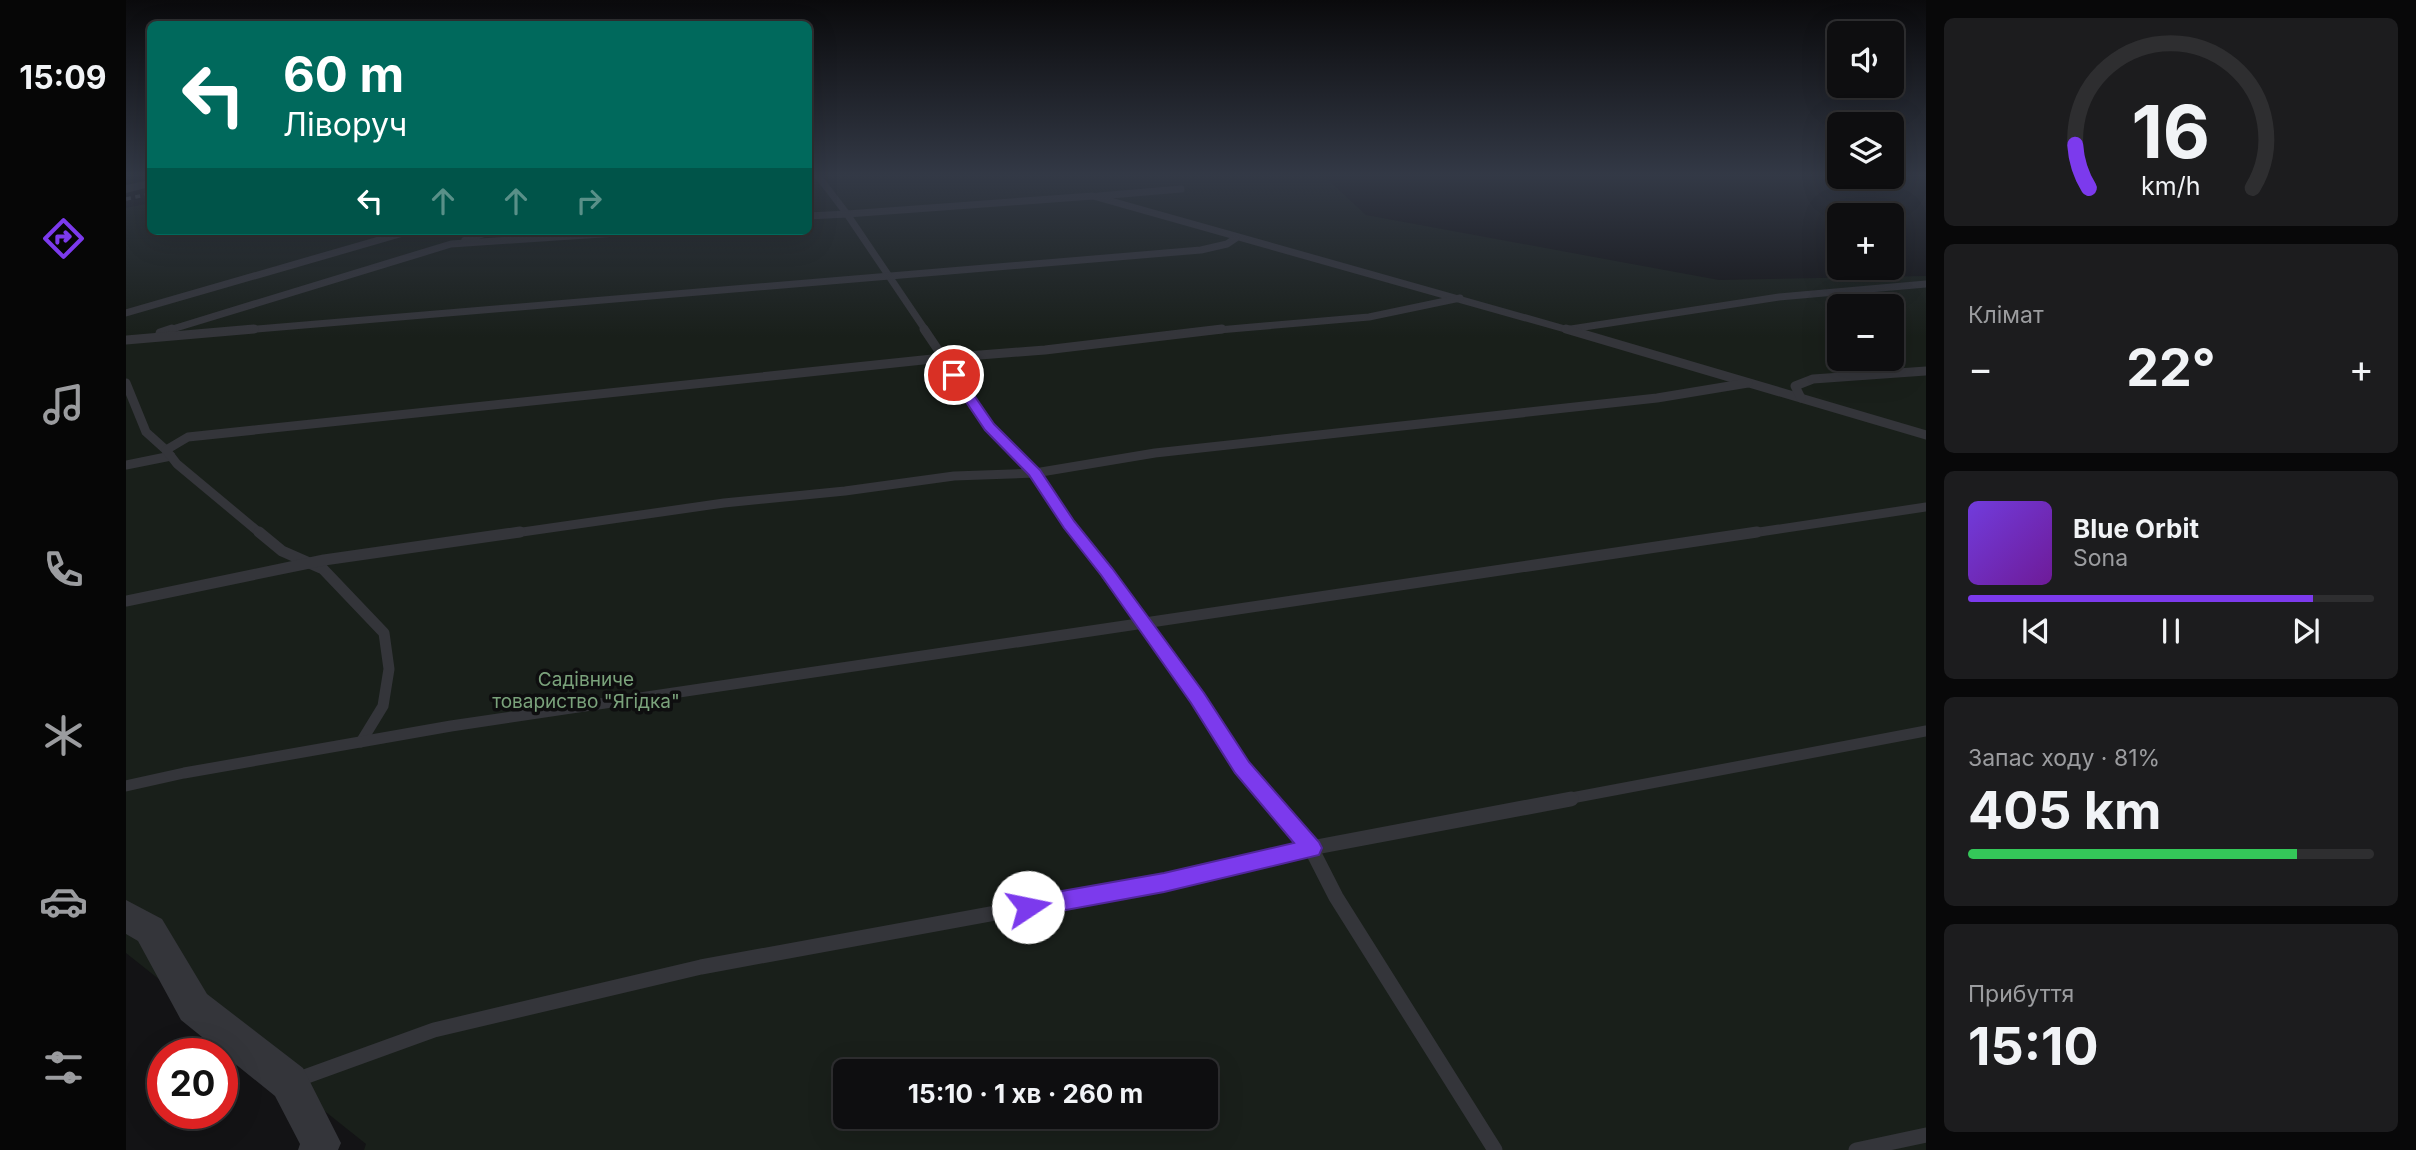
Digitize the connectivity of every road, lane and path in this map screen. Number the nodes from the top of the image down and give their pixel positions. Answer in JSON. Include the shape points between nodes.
{"nodes":[{"id":1,"x":858,"y":230,"type":"edge"},
{"id":2,"x":1208,"y":230,"type":"edge"},
{"id":3,"x":396,"y":235,"type":"edge"},
{"id":4,"x":479,"y":235,"type":"edge"},
{"id":5,"x":587,"y":235,"type":"edge"},
{"id":6,"x":1236,"y":238,"type":"junction"},
{"id":7,"x":451,"y":244,"type":"junction"},
{"id":8,"x":889,"y":275,"type":"junction"},
{"id":9,"x":1926,"y":284,"type":"edge"},
{"id":10,"x":1460,"y":298,"type":"junction"},
{"id":11,"x":126,"y":313,"type":"edge"},
{"id":12,"x":1568,"y":330,"type":"junction"},
{"id":13,"x":142,"y":339,"type":"junction"},
{"id":14,"x":126,"y":340,"type":"edge"},
{"id":15,"x":942,"y":358,"type":"junction"},
{"id":16,"x":1926,"y":370,"type":"edge"},
{"id":17,"x":126,"y":383,"type":"edge"},
{"id":18,"x":1748,"y":383,"type":"junction"},
{"id":19,"x":1801,"y":398,"type":"junction"},
{"id":20,"x":1926,"y":435,"type":"edge"},
{"id":21,"x":168,"y":453,"type":"junction"},
{"id":22,"x":126,"y":465,"type":"edge"},
{"id":23,"x":1035,"y":472,"type":"junction"},
{"id":24,"x":1926,"y":507,"type":"edge"},
{"id":25,"x":126,"y":601,"type":"edge"},
{"id":26,"x":1142,"y":623,"type":"junction"},
{"id":27,"x":1926,"y":731,"type":"edge"},
{"id":28,"x":361,"y":742,"type":"junction"},
{"id":29,"x":126,"y":786,"type":"edge"},
{"id":30,"x":1311,"y":848,"type":"junction"},
{"id":31,"x":126,"y":916,"type":"edge"},
{"id":32,"x":289,"y":1082,"type":"junction"},
{"id":33,"x":1926,"y":1135,"type":"edge"},
{"id":34,"x":318,"y":1150,"type":"edge"},
{"id":35,"x":1495,"y":1150,"type":"edge"},
{"id":36,"x":1856,"y":1150,"type":"edge"}],
"edges":[{"from":1,"to":8,"type":"lane"},
{"from":2,"to":6,"type":"lane"},
{"from":3,"to":11,"type":"lane"},
{"from":4,"to":7,"type":"lane"},
{"from":5,"to":7,"type":"lane"},
{"from":6,"to":8,"type":"lane","via":[[1200,250]]},
{"from":6,"to":10,"type":"lane"},
{"from":7,"to":13,"type":"lane"},
{"from":8,"to":13,"type":"lane"},
{"from":8,"to":15,"type":"lane"},
{"from":9,"to":12,"type":"lane","via":[[1779,297]]},
{"from":10,"to":12,"type":"lane"},
{"from":10,"to":15,"type":"lane","via":[[1369,317]]},
{"from":12,"to":18,"type":"lane"},
{"from":13,"to":14,"type":"lane"},
{"from":15,"to":21,"type":"lane","via":[[188,437]]},
{"from":15,"to":23,"type":"lane","via":[[990,427]]},
{"from":16,"to":19,"type":"lane","via":[[1814,379],[1795,386]]},
{"from":17,"to":21,"type":"lane","via":[[146,432]]},
{"from":18,"to":19,"type":"lane"},
{"from":18,"to":23,"type":"lane","via":[[1657,398],[1155,453]]},
{"from":19,"to":20,"type":"lane"},
{"from":21,"to":22,"type":"lane"},
{"from":21,"to":28,"type":"lane","via":[[282,551],[323,569],[384,633],[389,669],[383,706]]},
{"from":23,"to":25,"type":"lane","via":[[954,476],[724,503],[324,560]]},
{"from":23,"to":26,"type":"lane"},
{"from":24,"to":26,"type":"lane"},
{"from":26,"to":28,"type":"lane"},
{"from":26,"to":30,"type":"lane","via":[[1242,768]]},
{"from":27,"to":30,"type":"lane"},
{"from":28,"to":29,"type":"lane"},
{"from":30,"to":32,"type":"lane","via":[[1164,882],[701,967],[434,1030]]},
{"from":30,"to":35,"type":"lane","via":[[1336,897]]},
{"from":31,"to":32,"type":"street","via":[[150,930],[194,1007]]},
{"from":32,"to":34,"type":"street","via":[[321,1143]]},
{"from":33,"to":36,"type":"lane"}]}
